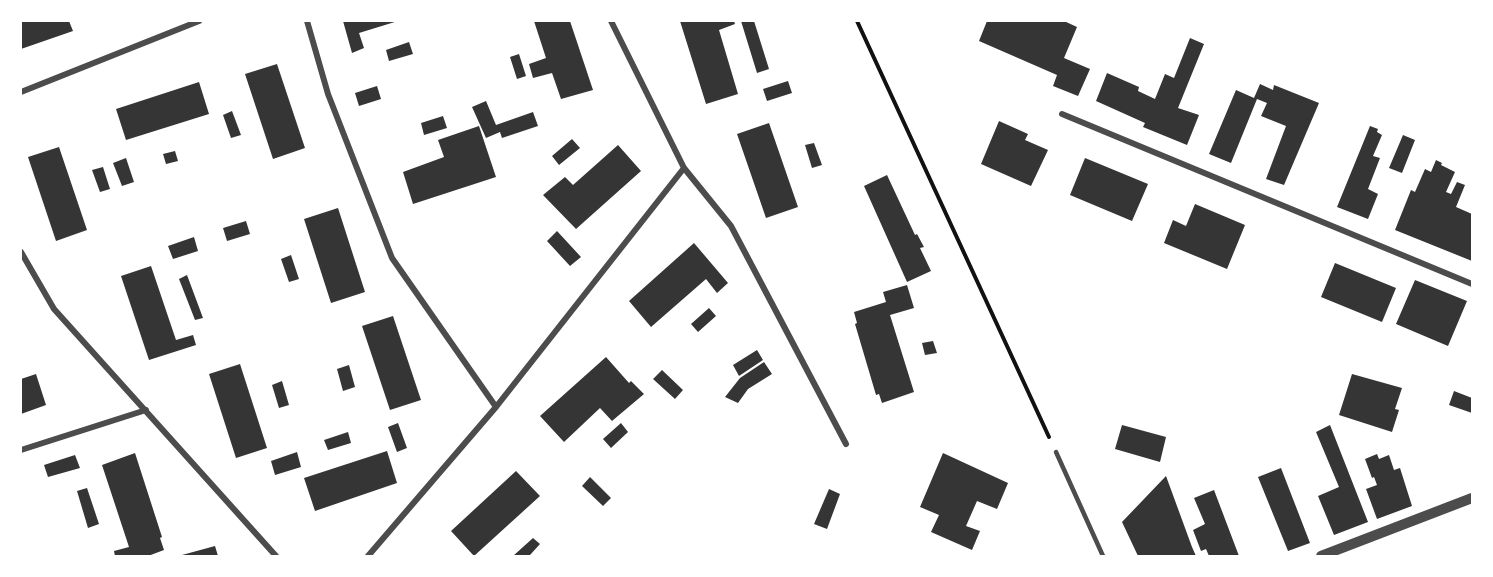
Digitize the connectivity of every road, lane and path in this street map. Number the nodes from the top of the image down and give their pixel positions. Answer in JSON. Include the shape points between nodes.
{"nodes":[{"id":1,"x":199,"y":21,"type":"edge"},
{"id":2,"x":307,"y":21,"type":"edge"},
{"id":3,"x":611,"y":21,"type":"edge"},
{"id":4,"x":857,"y":21,"type":"edge"},
{"id":5,"x":21,"y":92,"type":"edge"},
{"id":6,"x":1062,"y":114,"type":"dead end"},
{"id":7,"x":684,"y":168,"type":"junction"},
{"id":8,"x":21,"y":252,"type":"edge"},
{"id":9,"x":1472,"y":284,"type":"edge"},
{"id":10,"x":496,"y":407,"type":"junction"},
{"id":11,"x":146,"y":410,"type":"junction"},
{"id":12,"x":846,"y":444,"type":"dead end"},
{"id":13,"x":21,"y":450,"type":"edge"},
{"id":14,"x":1056,"y":452,"type":"joint"},
{"id":15,"x":1472,"y":498,"type":"edge"},
{"id":16,"x":276,"y":556,"type":"edge"},
{"id":17,"x":368,"y":556,"type":"edge"},
{"id":18,"x":1103,"y":556,"type":"edge"},
{"id":19,"x":1321,"y":556,"type":"edge"}],
"edges":[{"from":1,"to":5,"type":"street"},
{"from":2,"to":10,"type":"street","via":[[328,94],[392,258]]},
{"from":3,"to":7,"type":"street"},
{"from":4,"to":14,"type":"path"},
{"from":6,"to":9,"type":"street"},
{"from":7,"to":10,"type":"street"},
{"from":7,"to":12,"type":"street","via":[[731,226]]},
{"from":8,"to":11,"type":"street","via":[[54,309]]},
{"from":10,"to":17,"type":"street"},
{"from":11,"to":13,"type":"street"},
{"from":11,"to":16,"type":"street"},
{"from":14,"to":18,"type":"lane"},
{"from":15,"to":19,"type":"street"}]}
